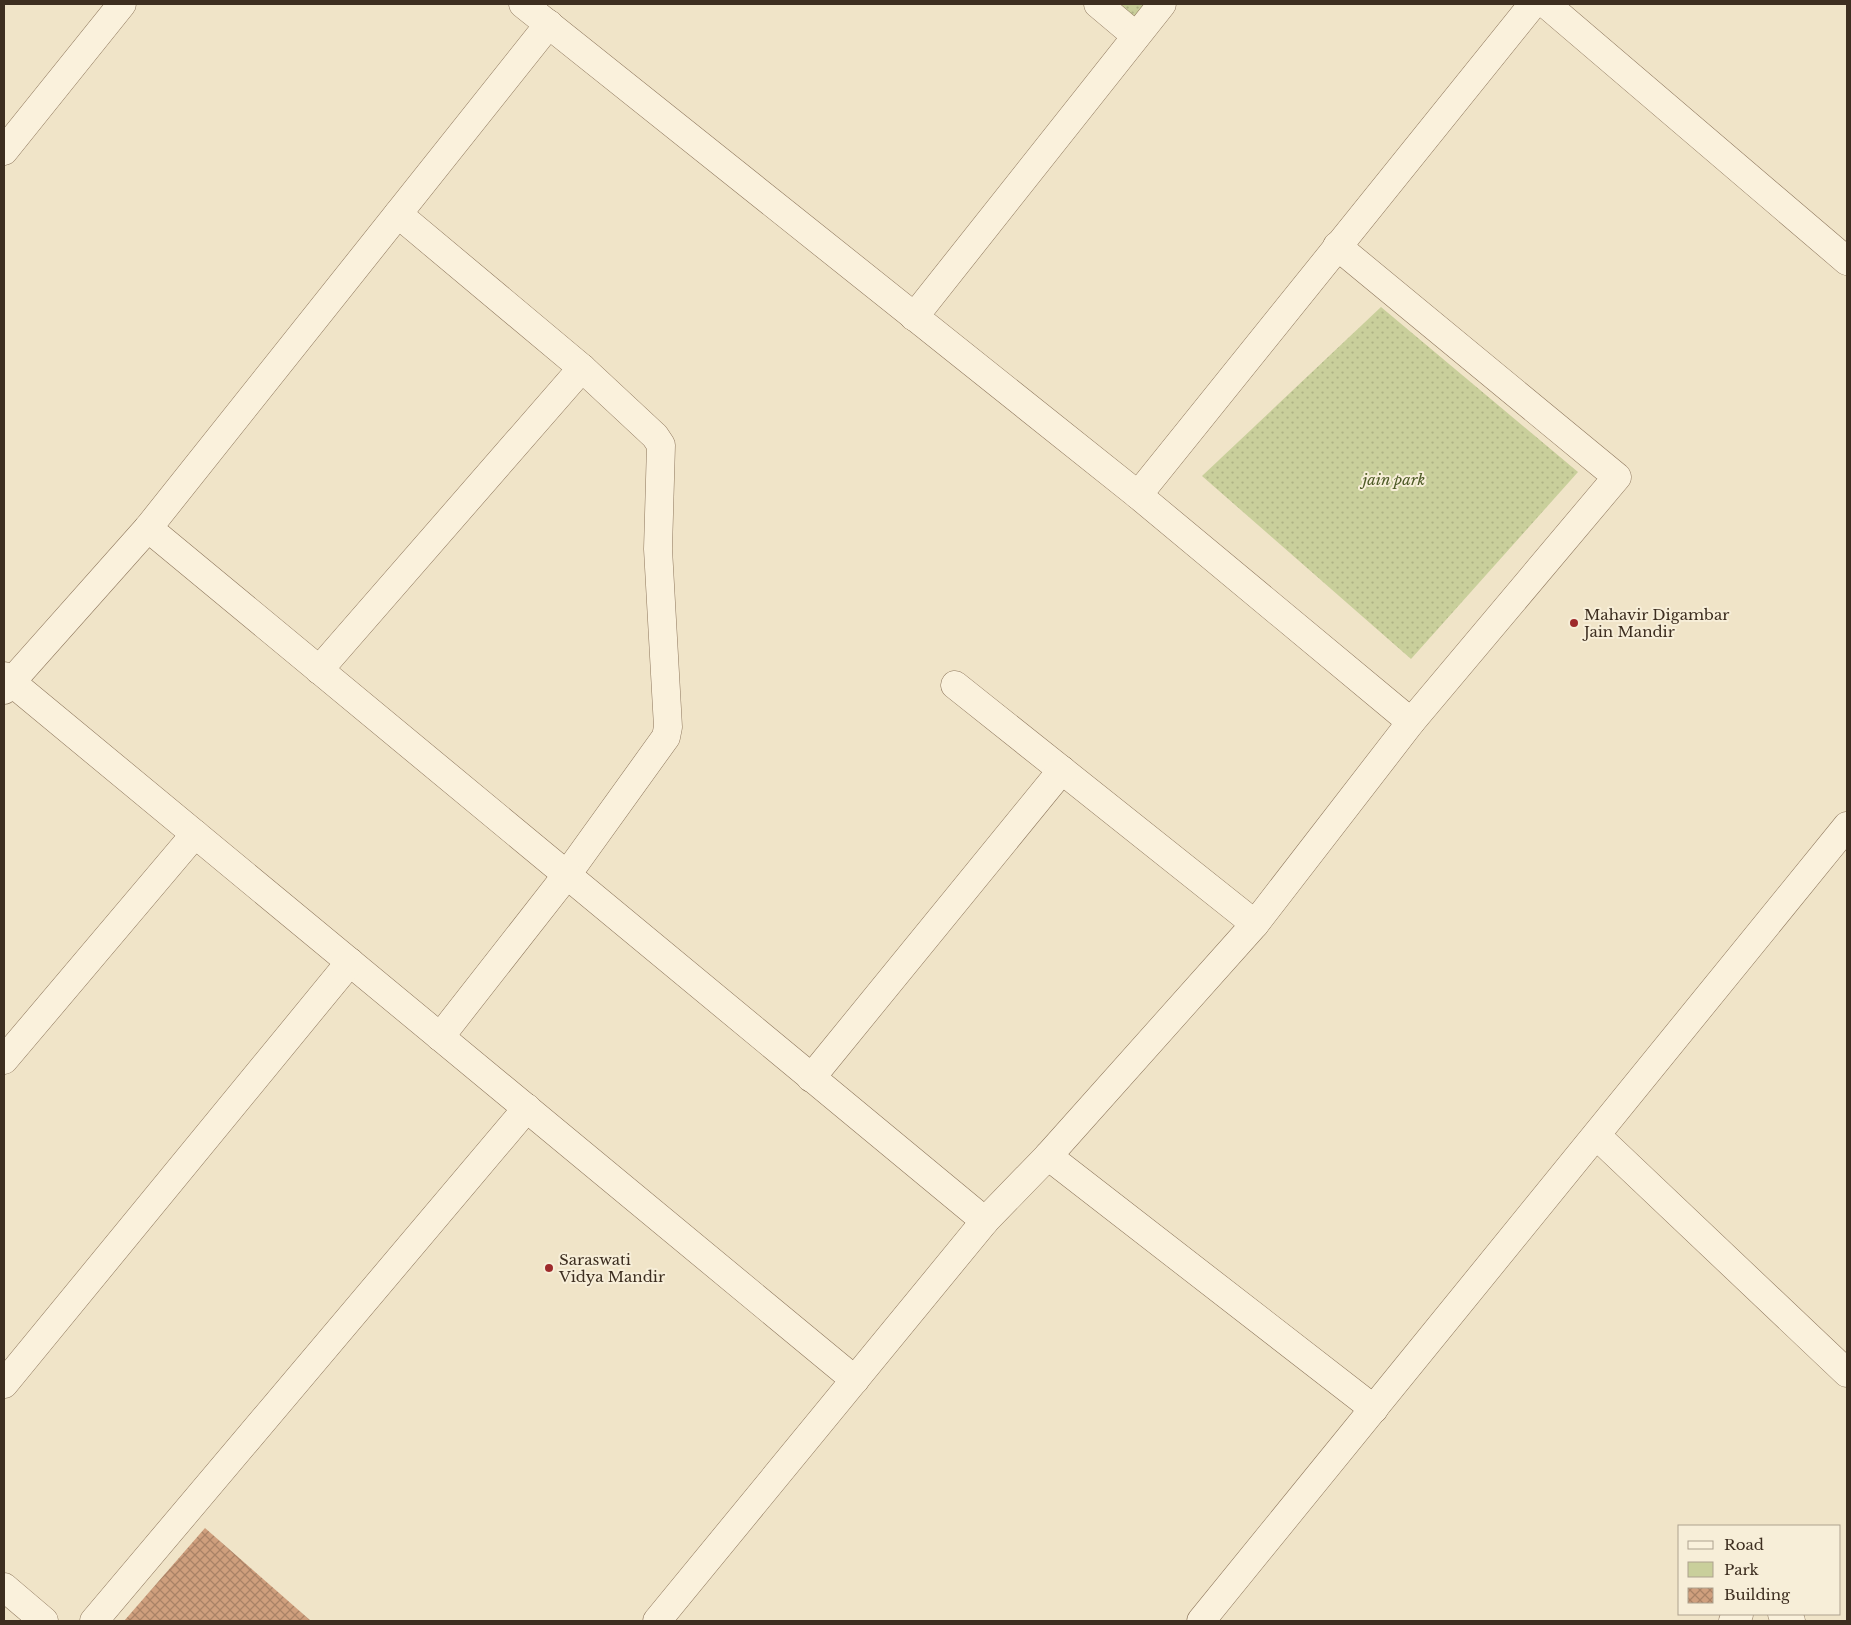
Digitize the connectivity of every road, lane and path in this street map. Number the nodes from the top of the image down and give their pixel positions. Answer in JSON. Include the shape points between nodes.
{"nodes":[{"id":1,"x":122,"y":4,"type":"edge"},
{"id":2,"x":523,"y":4,"type":"edge"},
{"id":3,"x":1098,"y":4,"type":"edge"},
{"id":4,"x":1162,"y":4,"type":"edge"},
{"id":5,"x":1533,"y":4,"type":"edge"},
{"id":6,"x":1546,"y":4,"type":"edge"},
{"id":7,"x":549,"y":24,"type":"junction"},
{"id":8,"x":1136,"y":36,"type":"junction"},
{"id":9,"x":4,"y":151,"type":"edge"},
{"id":10,"x":398,"y":214,"type":"junction"},
{"id":11,"x":1337,"y":246,"type":"junction"},
{"id":12,"x":1847,"y":261,"type":"edge"},
{"id":13,"x":914,"y":317,"type":"junction"},
{"id":14,"x":582,"y":368,"type":"junction"},
{"id":15,"x":1138,"y":495,"type":"junction"},
{"id":16,"x":148,"y":528,"type":"junction"},
{"id":17,"x":319,"y":670,"type":"junction"},
{"id":18,"x":6,"y":683,"type":"edge"},
{"id":19,"x":955,"y":685,"type":"dead end"},
{"id":20,"x":1411,"y":722,"type":"junction"},
{"id":21,"x":1062,"y":770,"type":"junction"},
{"id":22,"x":1847,"y":826,"type":"edge"},
{"id":23,"x":196,"y":834,"type":"junction"},
{"id":24,"x":566,"y":876,"type":"junction"},
{"id":25,"x":1255,"y":924,"type":"junction"},
{"id":26,"x":350,"y":962,"type":"junction"},
{"id":27,"x":440,"y":1036,"type":"junction"},
{"id":28,"x":4,"y":1060,"type":"edge"},
{"id":29,"x":811,"y":1078,"type":"junction"},
{"id":30,"x":526,"y":1108,"type":"junction"},
{"id":31,"x":1597,"y":1136,"type":"junction"},
{"id":32,"x":1048,"y":1156,"type":"junction"},
{"id":33,"x":985,"y":1221,"type":"junction"},
{"id":34,"x":1847,"y":1373,"type":"edge"},
{"id":35,"x":855,"y":1380,"type":"junction"},
{"id":36,"x":4,"y":1384,"type":"edge"},
{"id":37,"x":1374,"y":1409,"type":"junction"},
{"id":38,"x":4,"y":1587,"type":"edge"},
{"id":39,"x":44,"y":1621,"type":"edge"},
{"id":40,"x":94,"y":1621,"type":"edge"},
{"id":41,"x":657,"y":1621,"type":"edge"},
{"id":42,"x":1201,"y":1621,"type":"edge"}],
"edges":[{"from":1,"to":9,"type":"street"},
{"from":2,"to":7,"type":"street"},
{"from":3,"to":8,"type":"street"},
{"from":4,"to":8,"type":"street"},
{"from":5,"to":11,"type":"street"},
{"from":6,"to":12,"type":"street"},
{"from":7,"to":10,"type":"street"},
{"from":7,"to":13,"type":"street"},
{"from":8,"to":13,"type":"street"},
{"from":10,"to":14,"type":"street"},
{"from":10,"to":16,"type":"street"},
{"from":11,"to":15,"type":"street"},
{"from":11,"to":20,"type":"street","via":[[1617,478]]},
{"from":13,"to":15,"type":"street"},
{"from":14,"to":17,"type":"street"},
{"from":14,"to":24,"type":"street","via":[[661,445],[658,549],[668,727],[657,752]]},
{"from":15,"to":20,"type":"street"},
{"from":16,"to":17,"type":"street"},
{"from":16,"to":18,"type":"street"},
{"from":17,"to":24,"type":"street"},
{"from":18,"to":23,"type":"street"},
{"from":19,"to":21,"type":"street"},
{"from":20,"to":25,"type":"street"},
{"from":21,"to":25,"type":"street"},
{"from":21,"to":29,"type":"street"},
{"from":22,"to":31,"type":"street"},
{"from":23,"to":26,"type":"street"},
{"from":23,"to":28,"type":"street"},
{"from":24,"to":27,"type":"street"},
{"from":24,"to":29,"type":"street"},
{"from":25,"to":32,"type":"street"},
{"from":26,"to":27,"type":"street"},
{"from":26,"to":36,"type":"street"},
{"from":27,"to":30,"type":"street"},
{"from":29,"to":33,"type":"street"},
{"from":30,"to":35,"type":"street"},
{"from":30,"to":40,"type":"street"},
{"from":31,"to":34,"type":"street"},
{"from":31,"to":37,"type":"street"},
{"from":32,"to":33,"type":"street"},
{"from":32,"to":37,"type":"street"},
{"from":33,"to":35,"type":"street"},
{"from":35,"to":41,"type":"street"},
{"from":37,"to":42,"type":"street"},
{"from":38,"to":39,"type":"street"}]}
